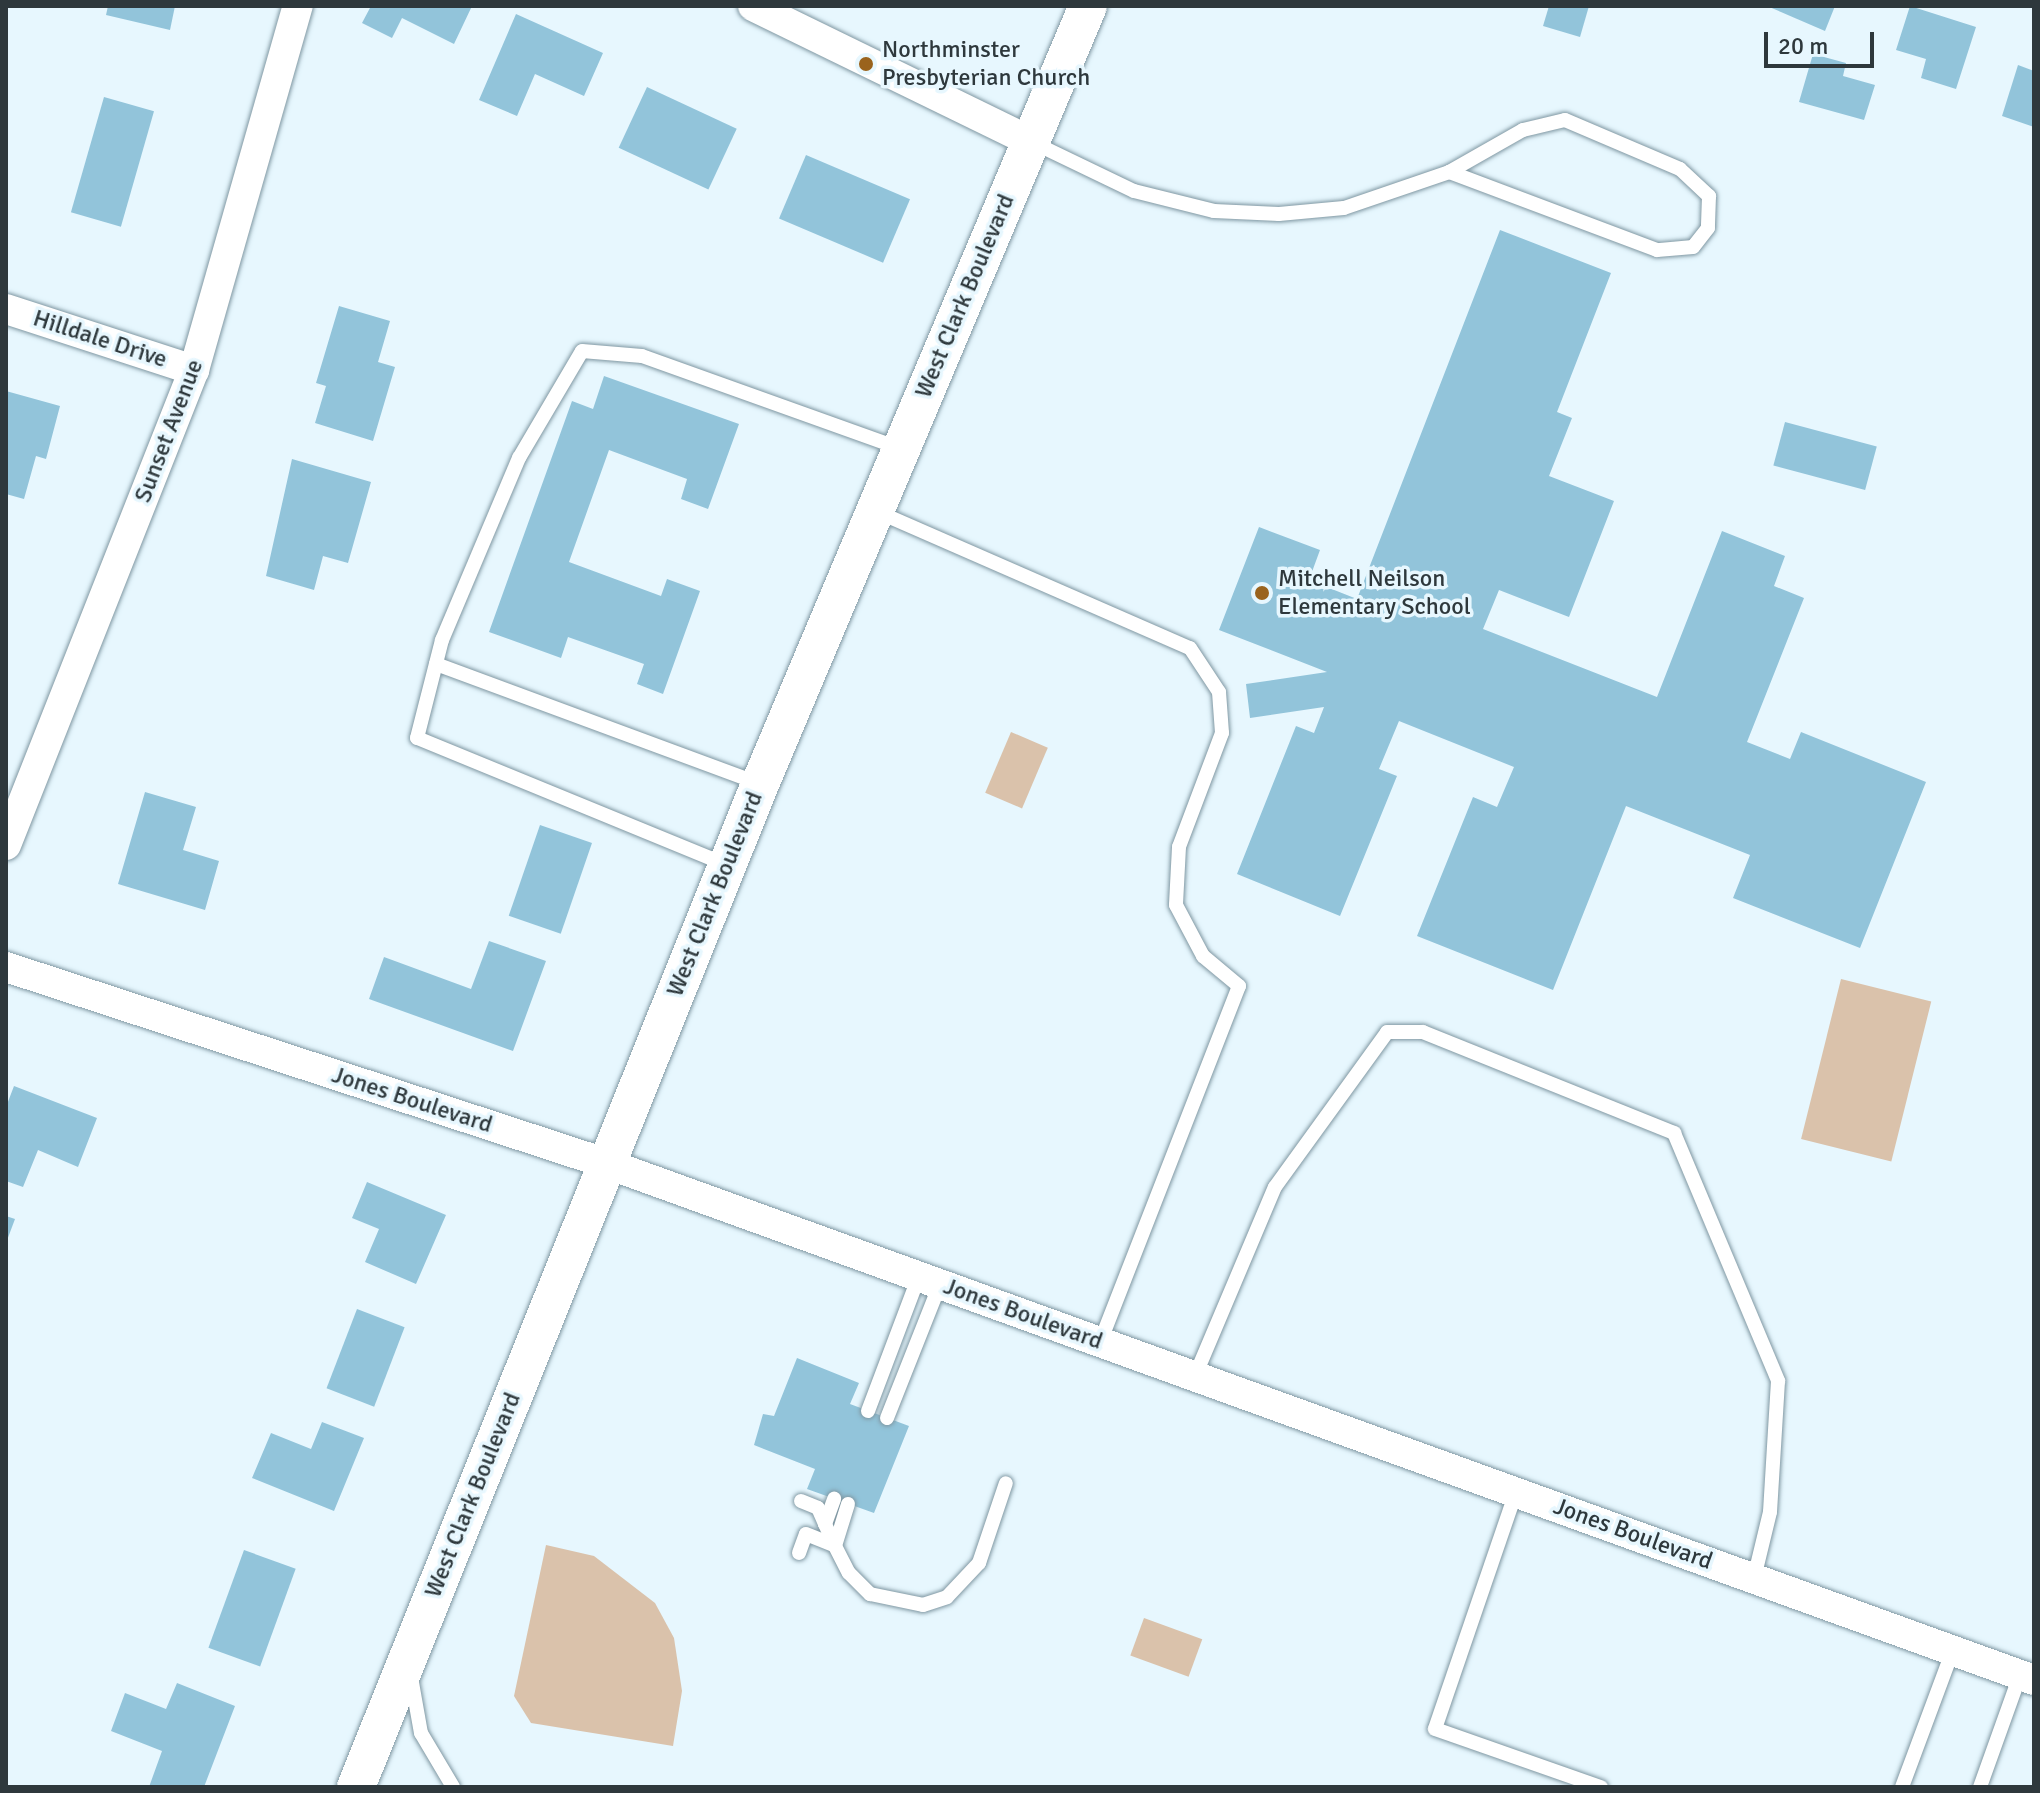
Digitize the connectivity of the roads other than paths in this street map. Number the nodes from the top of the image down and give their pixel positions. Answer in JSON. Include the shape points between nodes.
{"nodes":[{"id":1,"x":298,"y":6,"type":"edge"},
{"id":2,"x":753,"y":6,"type":"edge"},
{"id":3,"x":1088,"y":6,"type":"edge"},
{"id":4,"x":1032,"y":142,"type":"junction"},
{"id":5,"x":1449,"y":172,"type":"junction"},
{"id":6,"x":6,"y":309,"type":"edge"},
{"id":7,"x":194,"y":370,"type":"junction"},
{"id":8,"x":899,"y":448,"type":"junction"},
{"id":9,"x":873,"y":509,"type":"junction"},
{"id":10,"x":436,"y":664,"type":"junction"},
{"id":11,"x":760,"y":784,"type":"junction"},
{"id":12,"x":6,"y":845,"type":"edge"},
{"id":13,"x":727,"y":865,"type":"junction"},
{"id":14,"x":6,"y":967,"type":"edge"},
{"id":15,"x":605,"y":1163,"type":"junction"},
{"id":16,"x":929,"y":1280,"type":"junction"},
{"id":17,"x":1100,"y":1342,"type":"junction"},
{"id":18,"x":1195,"y":1376,"type":"junction"},
{"id":19,"x":868,"y":1411,"type":"dead end"},
{"id":20,"x":887,"y":1418,"type":"dead end"},
{"id":21,"x":1006,"y":1483,"type":"dead end"},
{"id":22,"x":1516,"y":1492,"type":"junction"},
{"id":23,"x":801,"y":1501,"type":"dead end"},
{"id":24,"x":825,"y":1524,"type":"junction"},
{"id":25,"x":835,"y":1546,"type":"junction"},
{"id":26,"x":799,"y":1553,"type":"dead end"},
{"id":27,"x":1754,"y":1578,"type":"junction"},
{"id":28,"x":1953,"y":1650,"type":"junction"},
{"id":29,"x":408,"y":1659,"type":"junction"},
{"id":30,"x":2027,"y":1678,"type":"edge"},
{"id":31,"x":356,"y":1787,"type":"edge"},
{"id":32,"x":453,"y":1787,"type":"edge"},
{"id":33,"x":1601,"y":1787,"type":"edge"},
{"id":34,"x":1902,"y":1787,"type":"edge"},
{"id":35,"x":1980,"y":1787,"type":"edge"}],
"edges":[{"from":1,"to":7,"type":"street","name":"Sunset Avenue"},
{"from":2,"to":4,"type":"street"},
{"from":3,"to":4,"type":"street","name":"West Clark Boulevard"},
{"from":4,"to":5,"type":"lane","via":[[1134,191],[1214,211],[1344,208]]},
{"from":4,"to":8,"type":"street","name":"West Clark Boulevard"},
{"from":5,"to":5,"type":"lane","via":[[1657,250],[1693,247],[1708,228],[1709,196],[1680,169],[1565,120],[1523,130]]},
{"from":6,"to":7,"type":"street","name":"Hilldale Drive"},
{"from":7,"to":12,"type":"street","name":"Sunset Avenue"},
{"from":8,"to":9,"type":"street","name":"West Clark Boulevard"},
{"from":8,"to":10,"type":"lane","via":[[642,356],[582,351],[519,458]]},
{"from":9,"to":11,"type":"street","name":"West Clark Boulevard"},
{"from":9,"to":17,"type":"lane","via":[[1190,648],[1219,692],[1222,733],[1179,847],[1176,905],[1203,956],[1239,986]]},
{"from":10,"to":11,"type":"lane"},
{"from":10,"to":13,"type":"lane","via":[[417,738]]},
{"from":11,"to":13,"type":"street","name":"West Clark Boulevard"},
{"from":13,"to":15,"type":"street","name":"West Clark Boulevard"},
{"from":14,"to":15,"type":"street","name":"Jones Boulevard"},
{"from":15,"to":16,"type":"street","name":"Jones Boulevard"},
{"from":15,"to":29,"type":"street","name":"West Clark Boulevard"},
{"from":16,"to":17,"type":"street","name":"Jones Boulevard"},
{"from":16,"to":19,"type":"lane"},
{"from":16,"to":20,"type":"lane"},
{"from":17,"to":18,"type":"street","name":"Jones Boulevard"},
{"from":18,"to":22,"type":"street","name":"Jones Boulevard"},
{"from":18,"to":27,"type":"lane","via":[[1275,1187],[1387,1032],[1423,1032],[1674,1133],[1778,1381],[1770,1512]]},
{"from":21,"to":25,"type":"lane","via":[[979,1563],[947,1597],[894,1604],[870,1594]]},
{"from":22,"to":27,"type":"street","name":"Jones Boulevard"},
{"from":22,"to":33,"type":"lane","via":[[1435,1729]]},
{"from":23,"to":24,"type":"lane","via":[[818,1508]]},
{"from":24,"to":25,"type":"lane"},
{"from":24,"to":25,"type":"lane","via":[[841,1501]]},
{"from":25,"to":26,"type":"lane","via":[[806,1534]]},
{"from":27,"to":28,"type":"street","name":"Jones Boulevard"},
{"from":28,"to":30,"type":"street","name":"Jones Boulevard"},
{"from":28,"to":34,"type":"lane"},
{"from":29,"to":31,"type":"street","name":"West Clark Boulevard"},
{"from":29,"to":32,"type":"lane","via":[[421,1733]]},
{"from":30,"to":35,"type":"lane"}]}
